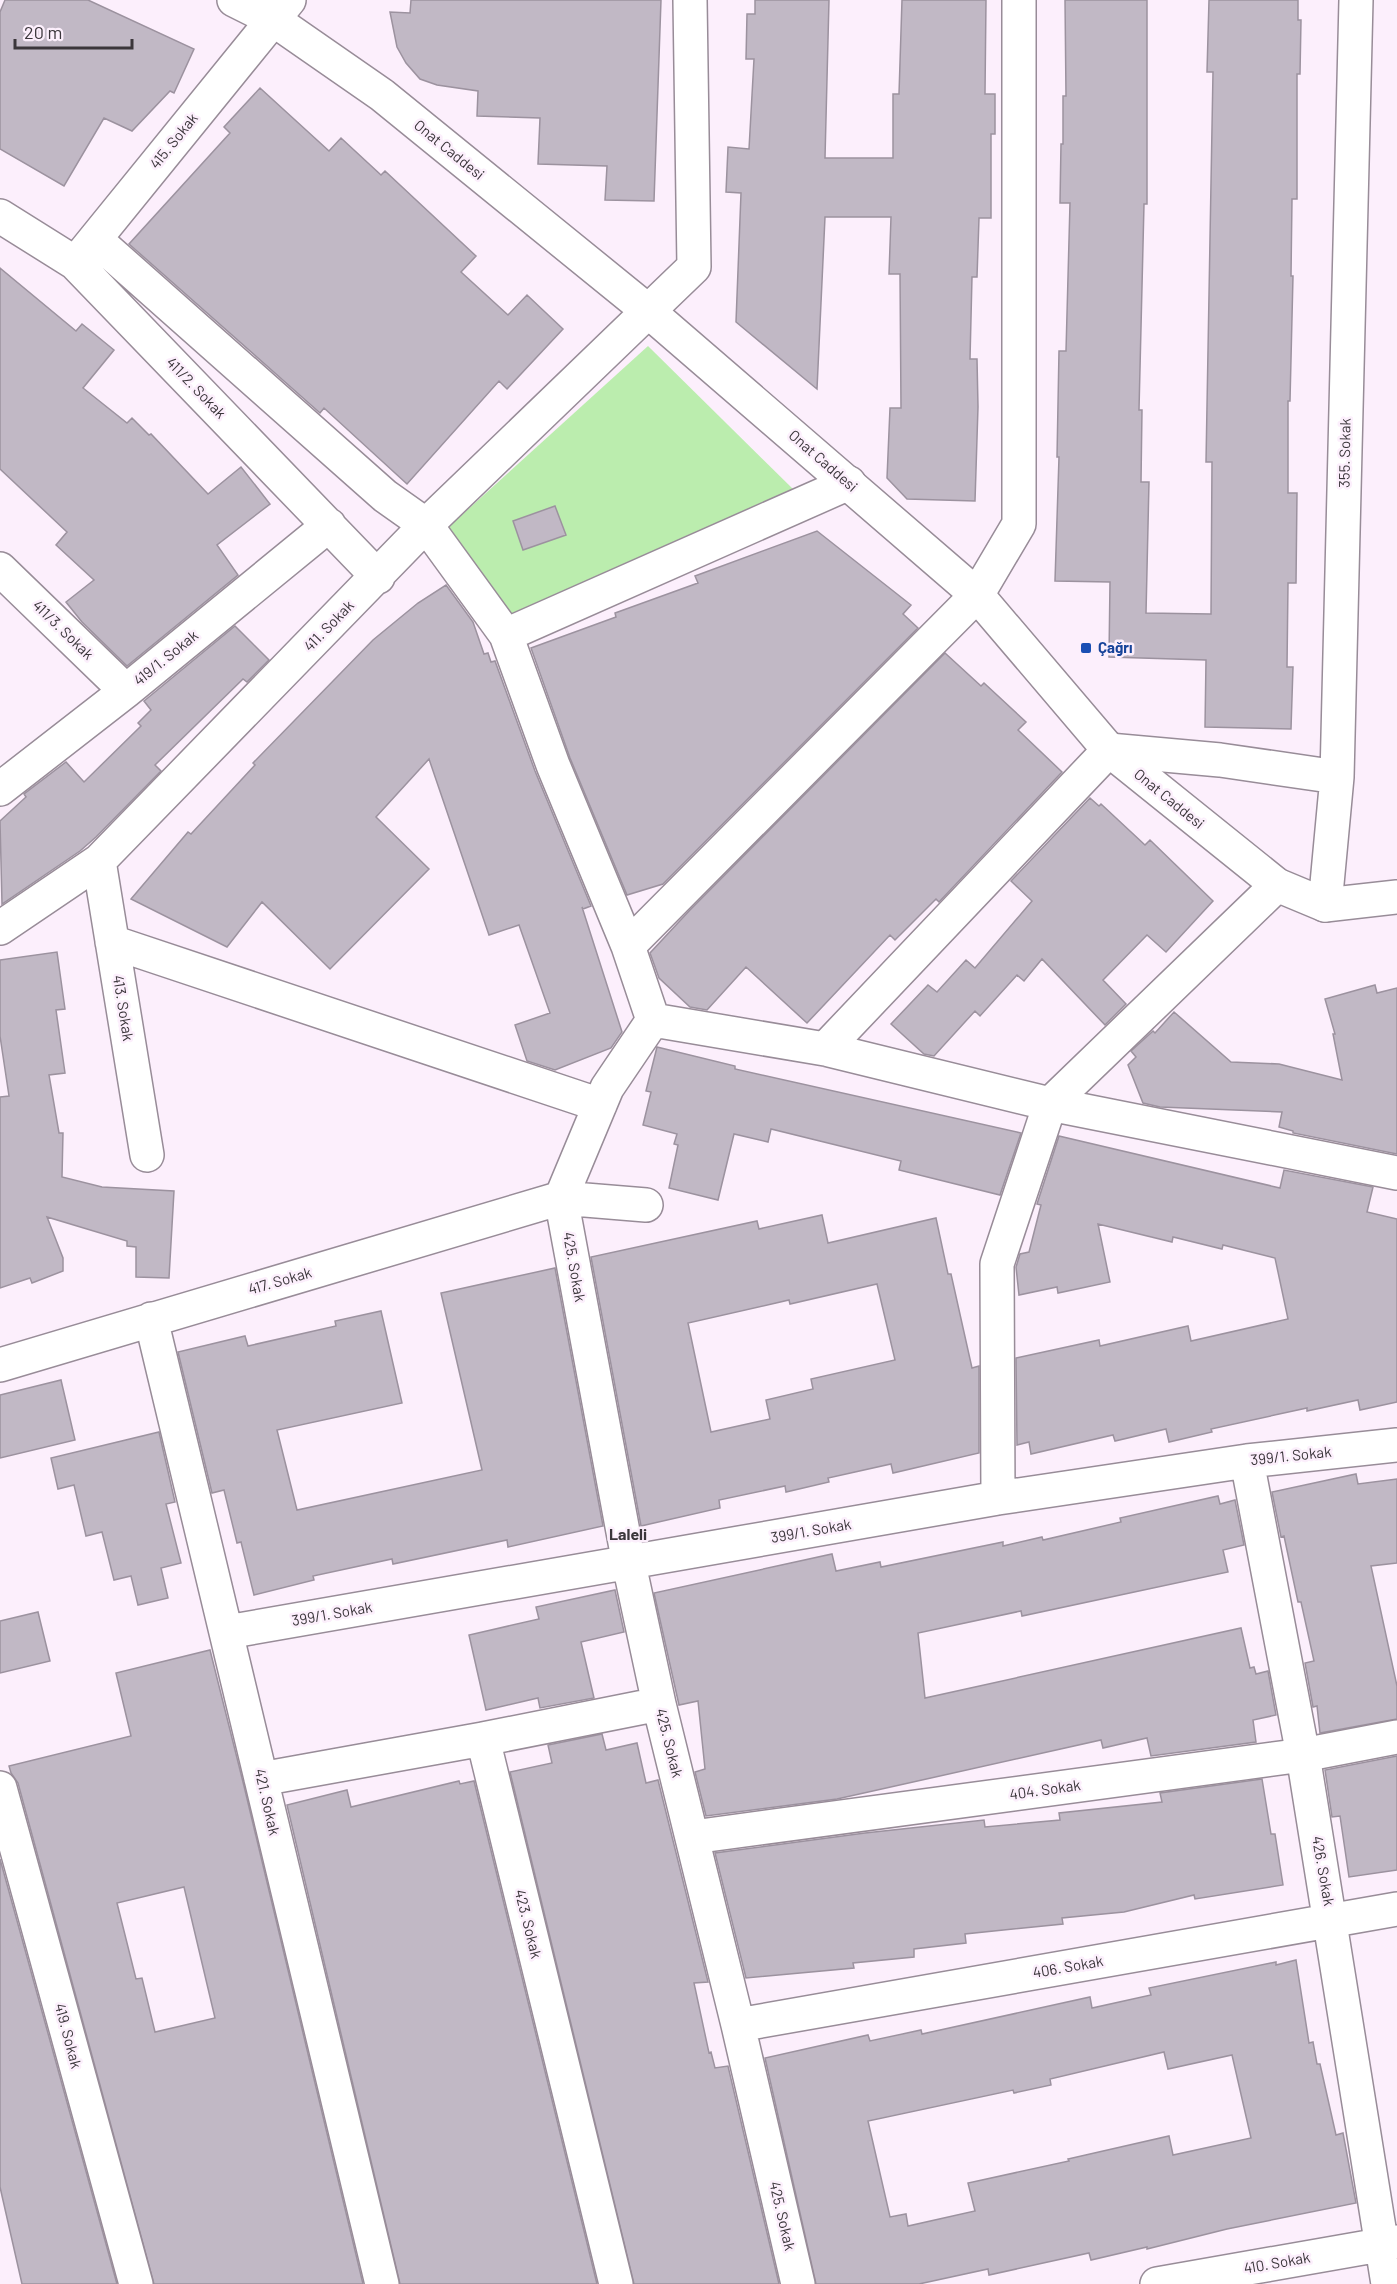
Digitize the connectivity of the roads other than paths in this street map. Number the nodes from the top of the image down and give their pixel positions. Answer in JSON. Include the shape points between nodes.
{"nodes":[{"id":1,"x":234,"y":0,"type":"edge"},
{"id":2,"x":690,"y":0,"type":"edge"},
{"id":3,"x":1019,"y":0,"type":"edge"},
{"id":4,"x":1356,"y":0,"type":"edge"},
{"id":5,"x":282,"y":10,"type":"edge"},
{"id":6,"x":0,"y":216,"type":"edge"},
{"id":7,"x":85,"y":251,"type":"junction"},
{"id":8,"x":648,"y":311,"type":"junction"},
{"id":9,"x":849,"y":483,"type":"junction"},
{"id":10,"x":329,"y":525,"type":"junction"},
{"id":11,"x":426,"y":525,"type":"junction"},
{"id":12,"x":0,"y":568,"type":"edge"},
{"id":13,"x":378,"y":577,"type":"junction"},
{"id":14,"x":977,"y":594,"type":"junction"},
{"id":15,"x":506,"y":634,"type":"junction"},
{"id":16,"x":126,"y":691,"type":"junction"},
{"id":17,"x":1109,"y":750,"type":"junction"},
{"id":18,"x":1336,"y":777,"type":"junction"},
{"id":19,"x":0,"y":789,"type":"edge"},
{"id":20,"x":99,"y":861,"type":"junction"},
{"id":21,"x":1277,"y":885,"type":"junction"},
{"id":22,"x":1397,"y":897,"type":"edge"},
{"id":23,"x":1325,"y":905,"type":"junction"},
{"id":24,"x":0,"y":928,"type":"edge"},
{"id":25,"x":112,"y":942,"type":"junction"},
{"id":26,"x":628,"y":946,"type":"junction"},
{"id":27,"x":653,"y":1020,"type":"junction"},
{"id":28,"x":825,"y":1049,"type":"junction"},
{"id":29,"x":1050,"y":1104,"type":"junction"},
{"id":30,"x":600,"y":1106,"type":"junction"},
{"id":31,"x":147,"y":1155,"type":"dead end"},
{"id":32,"x":1397,"y":1173,"type":"edge"},
{"id":33,"x":561,"y":1198,"type":"junction"},
{"id":34,"x":646,"y":1205,"type":"dead end"},
{"id":35,"x":151,"y":1319,"type":"junction"},
{"id":36,"x":0,"y":1365,"type":"edge"},
{"id":37,"x":1397,"y":1444,"type":"edge"},
{"id":38,"x":1247,"y":1461,"type":"junction"},
{"id":39,"x":998,"y":1498,"type":"junction"},
{"id":40,"x":629,"y":1564,"type":"junction"},
{"id":41,"x":226,"y":1632,"type":"junction"},
{"id":42,"x":659,"y":1704,"type":"junction"},
{"id":43,"x":1397,"y":1737,"type":"edge"},
{"id":44,"x":483,"y":1739,"type":"junction"},
{"id":45,"x":1303,"y":1755,"type":"junction"},
{"id":46,"x":261,"y":1779,"type":"junction"},
{"id":47,"x":0,"y":1788,"type":"edge"},
{"id":48,"x":693,"y":1837,"type":"junction"},
{"id":49,"x":1397,"y":1909,"type":"edge"},
{"id":50,"x":1331,"y":1921,"type":"junction"},
{"id":51,"x":738,"y":2025,"type":"junction"},
{"id":52,"x":1389,"y":2243,"type":"edge"},
{"id":53,"x":136,"y":2284,"type":"edge"},
{"id":54,"x":382,"y":2284,"type":"edge"},
{"id":55,"x":616,"y":2284,"type":"edge"},
{"id":56,"x":798,"y":2284,"type":"edge"},
{"id":57,"x":1157,"y":2284,"type":"edge"},
{"id":58,"x":1388,"y":2284,"type":"edge"}],
"edges":[{"from":1,"to":5,"type":"street","name":"Onat Caddesi"},
{"from":2,"to":8,"type":"street","name":"411. Sokak","via":[[694,267]]},
{"from":3,"to":14,"type":"street","via":[[1018,524]]},
{"from":4,"to":18,"type":"street","name":"355. Sokak"},
{"from":5,"to":7,"type":"street","name":"415. Sokak"},
{"from":5,"to":8,"type":"street","name":"Onat Caddesi"},
{"from":6,"to":7,"type":"street","name":"411/2. Sokak"},
{"from":7,"to":10,"type":"street","name":"411/2. Sokak"},
{"from":7,"to":11,"type":"street","via":[[385,496]]},
{"from":8,"to":9,"type":"street","name":"Onat Caddesi"},
{"from":8,"to":11,"type":"street","name":"411. Sokak"},
{"from":9,"to":14,"type":"street","name":"Onat Caddesi"},
{"from":9,"to":15,"type":"street"},
{"from":10,"to":13,"type":"street","name":"411/2. Sokak"},
{"from":10,"to":16,"type":"street","name":"419/1. Sokak"},
{"from":11,"to":13,"type":"street","name":"411. Sokak"},
{"from":11,"to":15,"type":"street"},
{"from":12,"to":16,"type":"street","name":"411/3. Sokak"},
{"from":13,"to":20,"type":"street","name":"411. Sokak"},
{"from":14,"to":17,"type":"street","name":"Onat Caddesi"},
{"from":14,"to":26,"type":"street"},
{"from":15,"to":26,"type":"street","via":[[554,765]]},
{"from":16,"to":19,"type":"street","name":"419/1. Sokak"},
{"from":17,"to":18,"type":"street","via":[[1220,760]]},
{"from":17,"to":21,"type":"street","name":"Onat Caddesi"},
{"from":17,"to":28,"type":"street"},
{"from":18,"to":23,"type":"street","name":"355. Sokak"},
{"from":20,"to":24,"type":"street","name":"411. Sokak"},
{"from":20,"to":25,"type":"street","name":"413. Sokak"},
{"from":21,"to":23,"type":"street","name":"Onat Caddesi"},
{"from":21,"to":29,"type":"street"},
{"from":22,"to":23,"type":"street","name":"Onat Caddesi"},
{"from":25,"to":30,"type":"street"},
{"from":25,"to":31,"type":"street","name":"413. Sokak"},
{"from":26,"to":27,"type":"street"},
{"from":27,"to":28,"type":"street"},
{"from":27,"to":30,"type":"street","via":[[607,1088]]},
{"from":28,"to":29,"type":"street"},
{"from":29,"to":32,"type":"street"},
{"from":29,"to":39,"type":"street","via":[[997,1264]]},
{"from":30,"to":33,"type":"street"},
{"from":33,"to":34,"type":"street"},
{"from":33,"to":35,"type":"street","name":"417. Sokak"},
{"from":33,"to":40,"type":"street","name":"425. Sokak"},
{"from":35,"to":36,"type":"street","name":"417. Sokak"},
{"from":35,"to":41,"type":"street","name":"421. Sokak"},
{"from":37,"to":38,"type":"street","name":"399/1. Sokak"},
{"from":38,"to":39,"type":"street","name":"399/1. Sokak"},
{"from":38,"to":45,"type":"street","name":"426. Sokak"},
{"from":39,"to":40,"type":"street","name":"399/1. Sokak"},
{"from":40,"to":41,"type":"street","name":"399/1. Sokak"},
{"from":40,"to":42,"type":"street","name":"425. Sokak"},
{"from":41,"to":46,"type":"street","name":"421. Sokak"},
{"from":42,"to":44,"type":"street"},
{"from":42,"to":48,"type":"street","name":"425. Sokak"},
{"from":43,"to":45,"type":"street","name":"404. Sokak"},
{"from":44,"to":46,"type":"street"},
{"from":44,"to":55,"type":"street","name":"423. Sokak"},
{"from":45,"to":48,"type":"street","name":"404. Sokak"},
{"from":45,"to":50,"type":"street","name":"426. Sokak"},
{"from":46,"to":54,"type":"street","name":"421. Sokak"},
{"from":47,"to":53,"type":"street","name":"419. Sokak"},
{"from":48,"to":51,"type":"street","name":"425. Sokak"},
{"from":49,"to":50,"type":"street","name":"406. Sokak"},
{"from":50,"to":51,"type":"street","name":"406. Sokak"},
{"from":50,"to":52,"type":"street","name":"426. Sokak"},
{"from":51,"to":56,"type":"street","name":"425. Sokak"},
{"from":52,"to":57,"type":"street","name":"410. Sokak"},
{"from":52,"to":58,"type":"street","name":"426. Sokak"}]}
